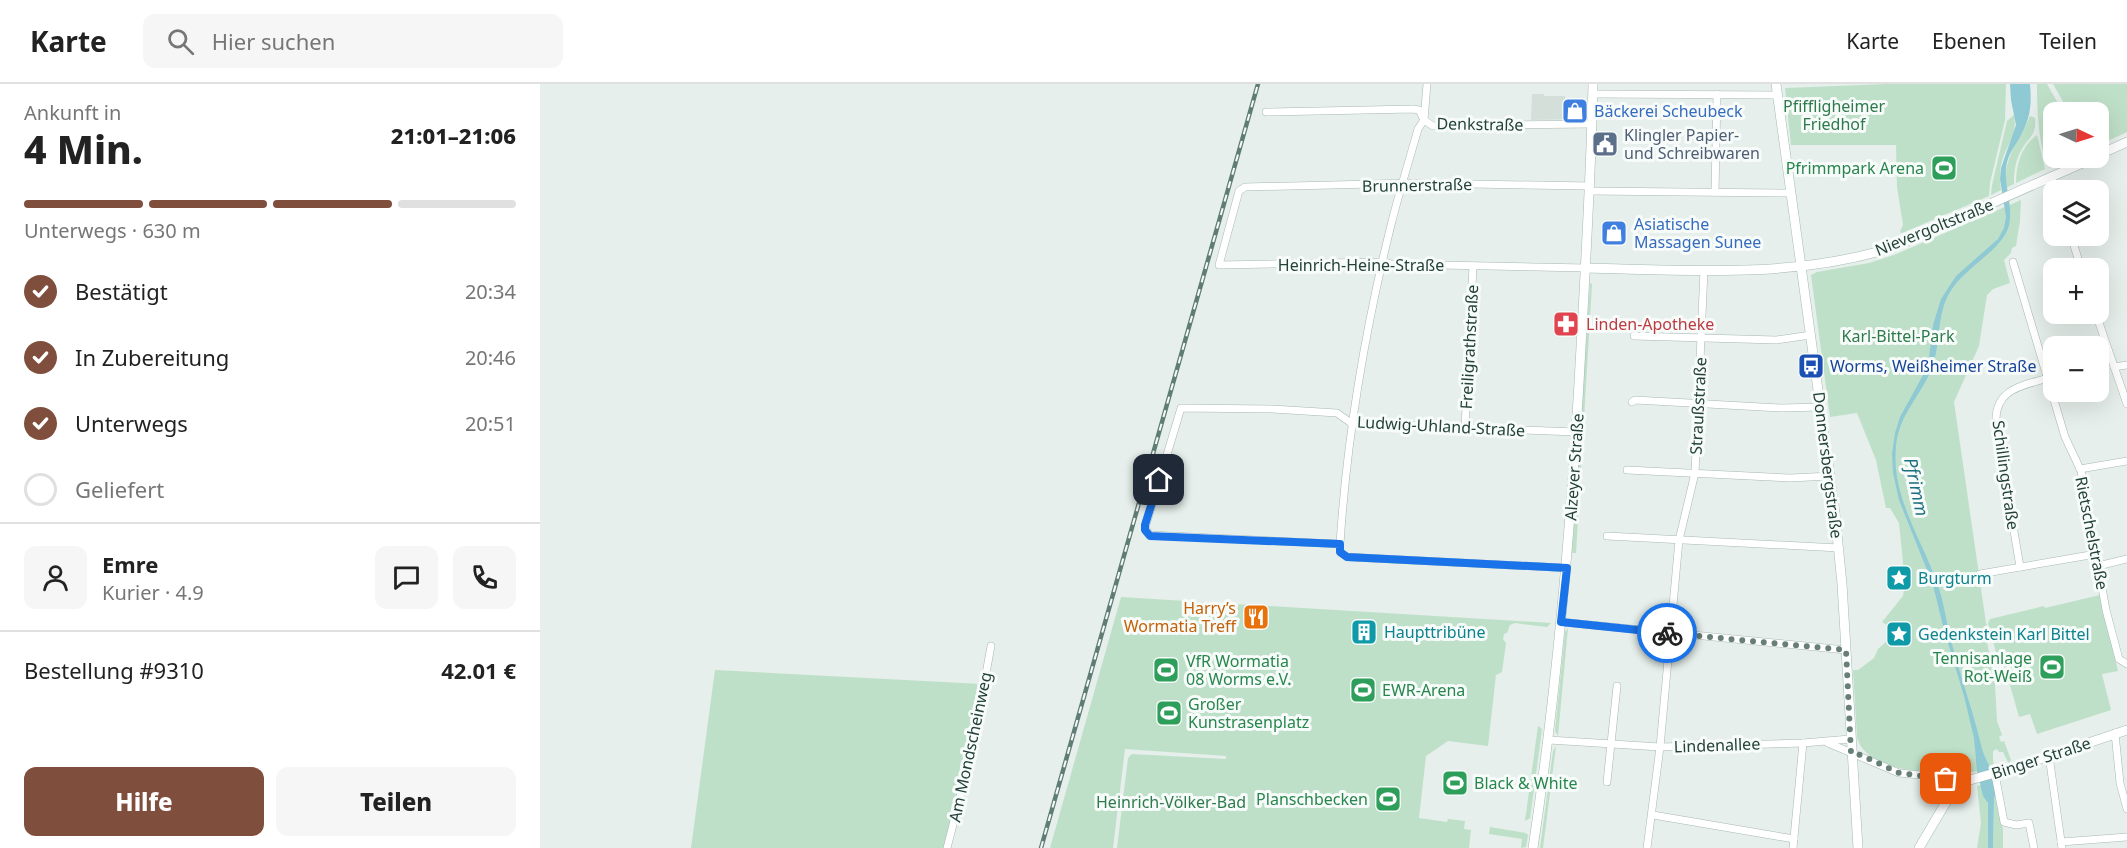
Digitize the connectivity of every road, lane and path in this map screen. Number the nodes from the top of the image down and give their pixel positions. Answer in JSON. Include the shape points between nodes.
{"nodes":[{"id":1,"x":1427,"y":84,"type":"edge"},
{"id":2,"x":1776,"y":84,"type":"edge"},
{"id":3,"x":1593,"y":89,"type":"edge"},
{"id":4,"x":1717,"y":94,"type":"junction"},
{"id":5,"x":1777,"y":95,"type":"junction"},
{"id":6,"x":1266,"y":111,"type":"dead end"},
{"id":7,"x":1424,"y":120,"type":"junction"},
{"id":8,"x":1592,"y":124,"type":"junction"},
{"id":9,"x":2127,"y":142,"type":"edge"},
{"id":10,"x":2109,"y":150,"type":"edge"},
{"id":11,"x":2071,"y":168,"type":"edge"},
{"id":12,"x":2051,"y":177,"type":"junction"},
{"id":13,"x":2052,"y":180,"type":"edge"},
{"id":14,"x":1403,"y":185,"type":"junction"},
{"id":15,"x":1245,"y":187,"type":"joint"},
{"id":16,"x":1590,"y":188,"type":"junction"},
{"id":17,"x":1715,"y":192,"type":"junction"},
{"id":18,"x":1790,"y":193,"type":"junction"},
{"id":19,"x":1383,"y":262,"type":"junction"},
{"id":20,"x":2013,"y":262,"type":"dead end"},
{"id":21,"x":1473,"y":266,"type":"junction"},
{"id":22,"x":1801,"y":266,"type":"junction"},
{"id":23,"x":1586,"y":268,"type":"junction"},
{"id":24,"x":1704,"y":270,"type":"junction"},
{"id":25,"x":2099,"y":324,"type":"edge"},
{"id":26,"x":1811,"y":335,"type":"junction"},
{"id":27,"x":1634,"y":336,"type":"dead end"},
{"id":28,"x":1702,"y":338,"type":"junction"},
{"id":29,"x":2043,"y":361,"type":"edge"},
{"id":30,"x":2127,"y":365,"type":"edge"},
{"id":31,"x":2114,"y":367,"type":"junction"},
{"id":32,"x":2043,"y":380,"type":"edge"},
{"id":33,"x":1632,"y":402,"type":"dead end"},
{"id":34,"x":2055,"y":402,"type":"edge"},
{"id":35,"x":1699,"y":403,"type":"junction"},
{"id":36,"x":2127,"y":404,"type":"edge"},
{"id":37,"x":1821,"y":407,"type":"junction"},
{"id":38,"x":1351,"y":423,"type":"junction"},
{"id":39,"x":1465,"y":428,"type":"junction"},
{"id":40,"x":1576,"y":432,"type":"junction"},
{"id":41,"x":2127,"y":461,"type":"edge"},
{"id":42,"x":2080,"y":469,"type":"junction"},
{"id":43,"x":1627,"y":470,"type":"dead end"},
{"id":44,"x":1695,"y":472,"type":"junction"},
{"id":45,"x":1831,"y":476,"type":"junction"},
{"id":46,"x":1607,"y":536,"type":"dead end"},
{"id":47,"x":1679,"y":540,"type":"junction"},
{"id":48,"x":1340,"y":544,"type":"junction"},
{"id":49,"x":1839,"y":548,"type":"junction"},
{"id":50,"x":2096,"y":554,"type":"junction"},
{"id":51,"x":2127,"y":559,"type":"edge"},
{"id":52,"x":2098,"y":566,"type":"junction"},
{"id":53,"x":2020,"y":567,"type":"junction"},
{"id":54,"x":1567,"y":568,"type":"junction"},
{"id":55,"x":1980,"y":574,"type":"dead end"},
{"id":56,"x":1561,"y":622,"type":"junction"},
{"id":57,"x":1671,"y":633,"type":"junction"},
{"id":58,"x":991,"y":646,"type":"dead end"},
{"id":59,"x":1846,"y":650,"type":"junction"},
{"id":60,"x":2127,"y":664,"type":"edge"},
{"id":61,"x":1617,"y":686,"type":"dead end"},
{"id":62,"x":2127,"y":730,"type":"edge"},
{"id":63,"x":2115,"y":733,"type":"junction"},
{"id":64,"x":1850,"y":739,"type":"junction"},
{"id":65,"x":1549,"y":740,"type":"junction"},
{"id":66,"x":1822,"y":741,"type":"junction"},
{"id":67,"x":1803,"y":743,"type":"junction"},
{"id":68,"x":1612,"y":745,"type":"junction"},
{"id":69,"x":1660,"y":747,"type":"junction"},
{"id":70,"x":1851,"y":753,"type":"junction"},
{"id":71,"x":2049,"y":756,"type":"junction"},
{"id":72,"x":1995,"y":774,"type":"junction"},
{"id":73,"x":1607,"y":782,"type":"dead end"},
{"id":74,"x":1956,"y":786,"type":"junction"},
{"id":75,"x":2127,"y":809,"type":"edge"},
{"id":76,"x":1653,"y":815,"type":"junction"},
{"id":77,"x":2127,"y":837,"type":"edge"},
{"id":78,"x":1794,"y":839,"type":"junction"},
{"id":79,"x":2062,"y":845,"type":"edge"},
{"id":80,"x":947,"y":848,"type":"edge"},
{"id":81,"x":1533,"y":848,"type":"edge"},
{"id":82,"x":1647,"y":848,"type":"edge"},
{"id":83,"x":1793,"y":848,"type":"edge"},
{"id":84,"x":1858,"y":848,"type":"edge"},
{"id":85,"x":1919,"y":848,"type":"edge"},
{"id":86,"x":2034,"y":848,"type":"edge"}],
"edges":[{"from":1,"to":7,"type":"street"},
{"from":2,"to":5,"type":"street","name":"Donnersbergstraße"},
{"from":3,"to":4,"type":"street"},
{"from":3,"to":8,"type":"street","name":"Alzeyer Straße"},
{"from":4,"to":5,"type":"street"},
{"from":4,"to":17,"type":"street"},
{"from":5,"to":18,"type":"street","name":"Donnersbergstraße"},
{"from":6,"to":7,"type":"street","name":"Denkstraße","via":[[1413,109],[1419,110]]},
{"from":7,"to":8,"type":"street","name":"Denkstraße","via":[[1433,126]]},
{"from":7,"to":14,"type":"street"},
{"from":8,"to":16,"type":"street","name":"Alzeyer Straße"},
{"from":9,"to":10,"type":"street"},
{"from":11,"to":12,"type":"street","name":"Nievergoltstraße"},
{"from":12,"to":13,"type":"street"},
{"from":12,"to":22,"type":"street","name":"Nievergoltstraße","via":[[1889,248]]},
{"from":14,"to":15,"type":"street","name":"Brunnerstraße"},
{"from":14,"to":16,"type":"street","name":"Brunnerstraße"},
{"from":14,"to":19,"type":"street"},
{"from":15,"to":19,"type":"street","name":"Heinrich-Heine-Straße","via":[[1239,191],[1219,265]]},
{"from":16,"to":17,"type":"street","name":"Brunnerstraße"},
{"from":16,"to":23,"type":"street","name":"Alzeyer Straße"},
{"from":17,"to":18,"type":"street","name":"Brunnerstraße"},
{"from":18,"to":22,"type":"street","name":"Donnersbergstraße"},
{"from":19,"to":21,"type":"street","name":"Heinrich-Heine-Straße"},
{"from":19,"to":38,"type":"street"},
{"from":20,"to":29,"type":"street","name":"Rietschelstraße"},
{"from":21,"to":23,"type":"street","name":"Heinrich-Heine-Straße"},
{"from":21,"to":39,"type":"street","name":"Freiligrathstraße"},
{"from":22,"to":24,"type":"street","name":"Nievergoltstraße","via":[[1756,271]]},
{"from":22,"to":26,"type":"street","name":"Donnersbergstraße"},
{"from":23,"to":24,"type":"street","name":"Nievergoltstraße"},
{"from":23,"to":40,"type":"street","name":"Alzeyer Straße"},
{"from":24,"to":28,"type":"street","name":"Straußstraße"},
{"from":25,"to":31,"type":"street"},
{"from":26,"to":28,"type":"street","via":[[1776,340]]},
{"from":26,"to":37,"type":"street","name":"Donnersbergstraße"},
{"from":27,"to":28,"type":"street"},
{"from":28,"to":35,"type":"street","name":"Straußstraße"},
{"from":30,"to":31,"type":"street"},
{"from":31,"to":36,"type":"street"},
{"from":32,"to":53,"type":"street","name":"Schillingstraße","via":[[2010,390],[1996,412]]},
{"from":33,"to":35,"type":"street"},
{"from":34,"to":42,"type":"street","name":"Rietschelstraße"},
{"from":35,"to":37,"type":"street"},
{"from":35,"to":44,"type":"street","name":"Straußstraße"},
{"from":37,"to":45,"type":"street","name":"Donnersbergstraße"},
{"from":38,"to":39,"type":"street","name":"Ludwig-Uhland-Straße"},
{"from":38,"to":48,"type":"street"},
{"from":38,"to":48,"type":"street","name":"Ludwig-Uhland-Straße","via":[[1337,412],[1180,408],[1145,525],[1150,536]]},
{"from":39,"to":40,"type":"street","name":"Ludwig-Uhland-Straße"},
{"from":40,"to":54,"type":"street","name":"Alzeyer Straße"},
{"from":41,"to":42,"type":"street"},
{"from":42,"to":50,"type":"street","name":"Rietschelstraße"},
{"from":43,"to":44,"type":"street"},
{"from":44,"to":45,"type":"street","via":[[1790,478]]},
{"from":44,"to":47,"type":"street","name":"Straußstraße"},
{"from":45,"to":49,"type":"street","name":"Donnersbergstraße"},
{"from":46,"to":47,"type":"street"},
{"from":47,"to":49,"type":"street"},
{"from":47,"to":57,"type":"street","name":"Straußstraße"},
{"from":48,"to":54,"type":"street","via":[[1340,552],[1347,557]]},
{"from":49,"to":59,"type":"street","name":"Donnersbergstraße"},
{"from":50,"to":52,"type":"street","name":"Rietschelstraße"},
{"from":50,"to":53,"type":"street"},
{"from":51,"to":52,"type":"street"},
{"from":52,"to":60,"type":"street","name":"Rietschelstraße","via":[[2119,658]]},
{"from":53,"to":55,"type":"street"},
{"from":54,"to":56,"type":"street","name":"Alzeyer Straße"},
{"from":56,"to":57,"type":"street"},
{"from":56,"to":65,"type":"street","name":"Alzeyer Straße"},
{"from":57,"to":59,"type":"street"},
{"from":57,"to":69,"type":"street","name":"Straußstraße"},
{"from":58,"to":80,"type":"street","name":"Am Mondscheinweg","via":[[972,751]]},
{"from":59,"to":64,"type":"street","name":"Donnersbergstraße"},
{"from":61,"to":68,"type":"street"},
{"from":62,"to":63,"type":"street","name":"Binger Straße"},
{"from":63,"to":71,"type":"street","name":"Binger Straße"},
{"from":63,"to":75,"type":"street"},
{"from":64,"to":66,"type":"street","name":"Lindenallee"},
{"from":64,"to":70,"type":"street","name":"Donnersbergstraße"},
{"from":65,"to":68,"type":"street","name":"Lindenallee"},
{"from":65,"to":81,"type":"street","name":"Alzeyer Straße"},
{"from":66,"to":67,"type":"street","name":"Lindenallee"},
{"from":66,"to":70,"type":"street","name":"Lindenallee"},
{"from":67,"to":69,"type":"street","name":"Lindenallee"},
{"from":67,"to":78,"type":"street"},
{"from":68,"to":69,"type":"street","name":"Lindenallee"},
{"from":68,"to":73,"type":"street"},
{"from":69,"to":76,"type":"street","name":"Straußstraße"},
{"from":70,"to":74,"type":"street","name":"Lindenallee","via":[[1899,773],[1941,777]]},
{"from":70,"to":84,"type":"street","name":"Donnersbergstraße"},
{"from":71,"to":72,"type":"street","name":"Binger Straße"},
{"from":71,"to":79,"type":"street"},
{"from":72,"to":74,"type":"street","name":"Binger Straße"},
{"from":72,"to":86,"type":"street","via":[[2004,822],[2029,823]]},
{"from":74,"to":85,"type":"street"},
{"from":76,"to":78,"type":"street"},
{"from":76,"to":82,"type":"street","name":"Straußstraße"},
{"from":77,"to":79,"type":"street"},
{"from":78,"to":83,"type":"street"}]}
